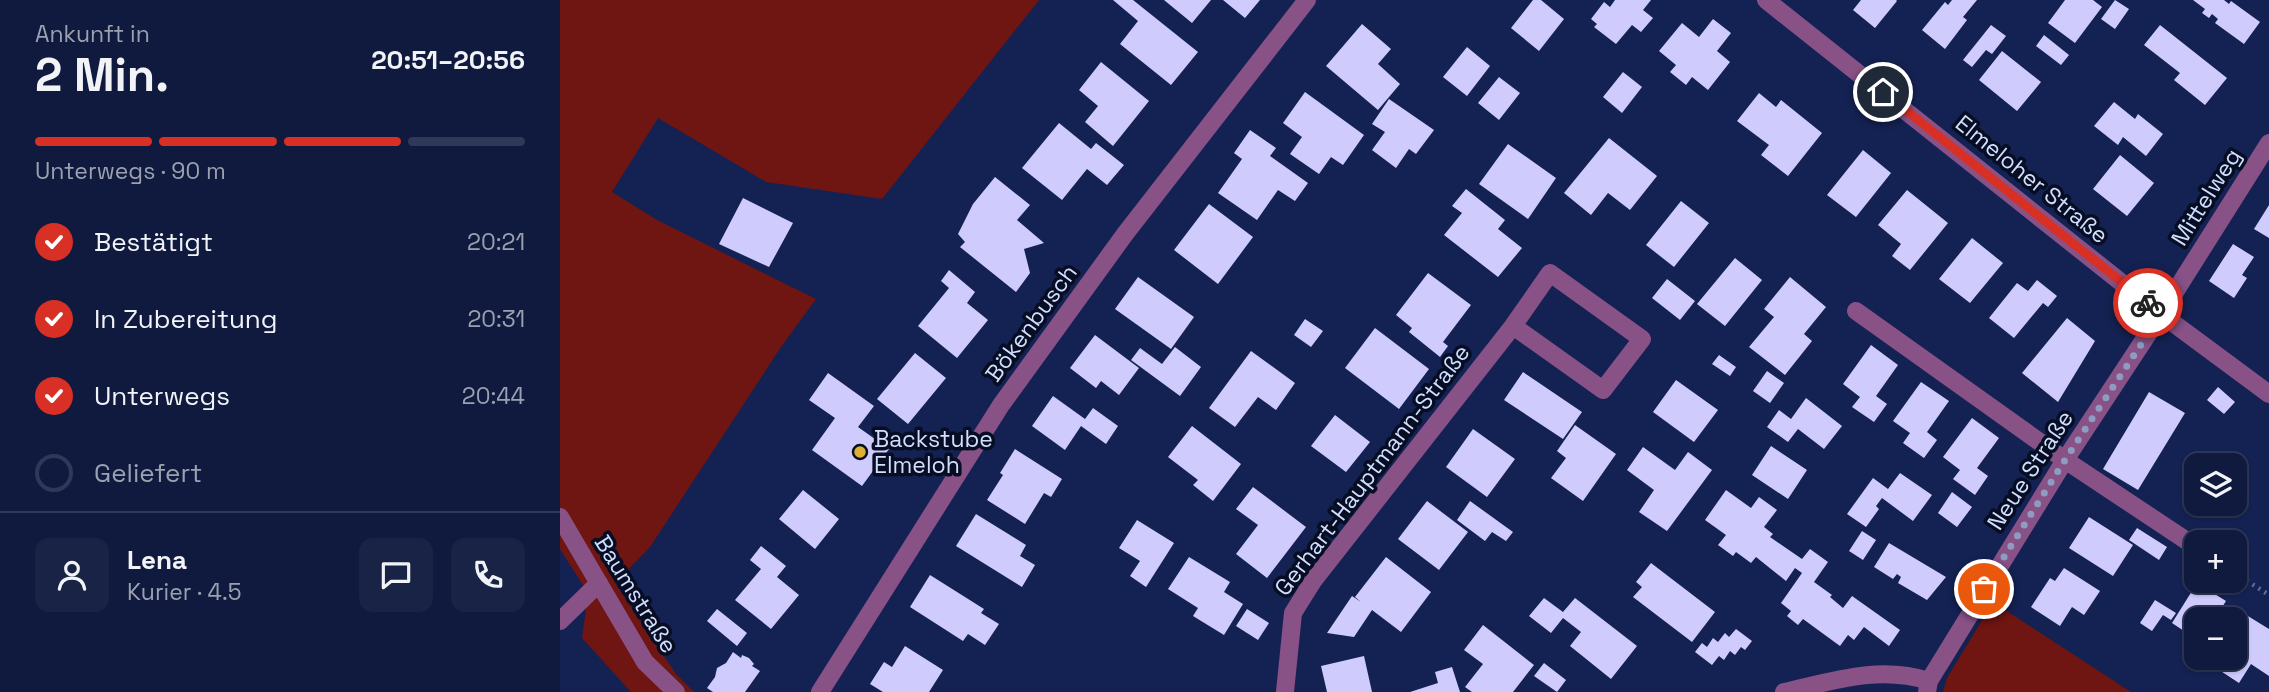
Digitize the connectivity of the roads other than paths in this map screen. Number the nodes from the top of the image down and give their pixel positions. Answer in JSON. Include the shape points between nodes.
{"nodes":[{"id":1,"x":1307,"y":0,"type":"edge"},
{"id":2,"x":1766,"y":0,"type":"edge"},
{"id":3,"x":2269,"y":143,"type":"edge"},
{"id":4,"x":1856,"y":311,"type":"dead end"},
{"id":5,"x":2161,"y":314,"type":"junction"},
{"id":6,"x":1513,"y":326,"type":"junction"},
{"id":7,"x":2269,"y":394,"type":"edge"},
{"id":8,"x":2065,"y":460,"type":"junction"},
{"id":9,"x":560,"y":517,"type":"edge"},
{"id":10,"x":2184,"y":539,"type":"edge"},
{"id":11,"x":599,"y":583,"type":"junction"},
{"id":12,"x":560,"y":621,"type":"edge"},
{"id":13,"x":1928,"y":687,"type":"edge"},
{"id":14,"x":676,"y":692,"type":"edge"},
{"id":15,"x":820,"y":692,"type":"edge"},
{"id":16,"x":1284,"y":692,"type":"edge"},
{"id":17,"x":1784,"y":692,"type":"edge"}],
"edges":[{"from":1,"to":15,"type":"street","name":"Bökenbusch","via":[[1125,234],[1001,405]]},
{"from":2,"to":5,"type":"street","name":"Elmeloher Straße"},
{"from":3,"to":5,"type":"street","name":"Mittelweg"},
{"from":4,"to":8,"type":"street"},
{"from":5,"to":7,"type":"street","name":"Elmeloher Straße"},
{"from":5,"to":8,"type":"street","name":"Neue Straße"},
{"from":6,"to":6,"type":"street","name":"Gerhart-Hauptmann-Straße","via":[[1603,390],[1642,339],[1550,273]]},
{"from":6,"to":16,"type":"street","name":"Gerhart-Hauptmann-Straße","via":[[1313,581],[1293,613]]},
{"from":8,"to":10,"type":"street"},
{"from":8,"to":13,"type":"street","name":"Neue Straße"},
{"from":9,"to":11,"type":"street","name":"Baumstraße"},
{"from":11,"to":12,"type":"street"},
{"from":11,"to":14,"type":"street","name":"Baumstraße","via":[[645,662]]},
{"from":13,"to":17,"type":"street","via":[[1908,674],[1865,674]]}]}
